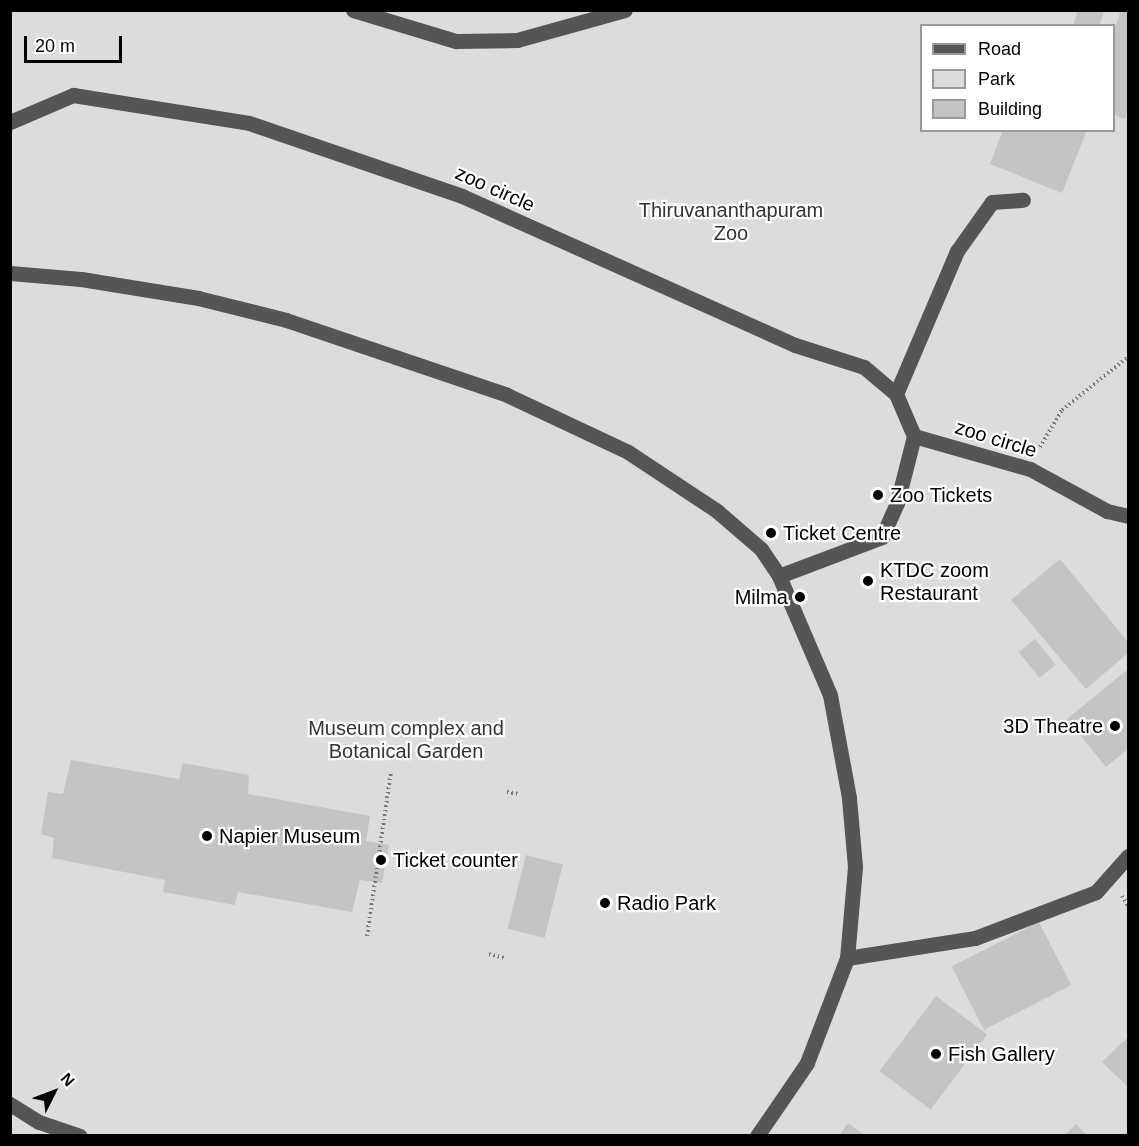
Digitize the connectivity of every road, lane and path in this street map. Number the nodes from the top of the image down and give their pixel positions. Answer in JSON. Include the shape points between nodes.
{"nodes":[{"id":1,"x":353,"y":10,"type":"edge"},
{"id":2,"x":625,"y":10,"type":"edge"},
{"id":3,"x":10,"y":122,"type":"edge"},
{"id":4,"x":1023,"y":200,"type":"dead end"},
{"id":5,"x":10,"y":273,"type":"edge"},
{"id":6,"x":1128,"y":357,"type":"edge"},
{"id":7,"x":896,"y":394,"type":"junction"},
{"id":8,"x":914,"y":436,"type":"junction"},
{"id":9,"x":1027,"y":468,"type":"junction"},
{"id":10,"x":1128,"y":516,"type":"edge"},
{"id":11,"x":779,"y":576,"type":"junction"},
{"id":12,"x":391,"y":772,"type":"dead end"},
{"id":13,"x":507,"y":792,"type":"dead end"},
{"id":14,"x":519,"y":794,"type":"dead end"},
{"id":15,"x":1128,"y":856,"type":"edge"},
{"id":16,"x":367,"y":936,"type":"dead end"},
{"id":17,"x":489,"y":954,"type":"dead end"},
{"id":18,"x":505,"y":958,"type":"dead end"},
{"id":19,"x":847,"y":958,"type":"junction"},
{"id":20,"x":10,"y":1104,"type":"edge"},
{"id":21,"x":80,"y":1136,"type":"edge"},
{"id":22,"x":757,"y":1136,"type":"edge"}],
"edges":[{"from":1,"to":2,"type":"lane","via":[[456,41],[517,40]]},
{"from":3,"to":7,"type":"lane","name":"zoo circle","via":[[73,95],[249,123],[462,196],[795,345],[864,367]]},
{"from":4,"to":7,"type":"lane","via":[[992,202],[957,251]]},
{"from":5,"to":11,"type":"lane","via":[[81,279],[198,298],[286,320],[507,395],[628,452],[717,511],[761,549]]},
{"from":6,"to":9,"type":"path","via":[[1062,410]]},
{"from":7,"to":8,"type":"lane","name":"zoo circle"},
{"from":8,"to":9,"type":"lane","name":"zoo circle"},
{"from":8,"to":11,"type":"lane","via":[[897,503],[882,537]]},
{"from":9,"to":10,"type":"lane","name":"zoo circle","via":[[1107,511]]},
{"from":11,"to":19,"type":"lane","via":[[830,695],[849,798],[855,867]]},
{"from":12,"to":16,"type":"path"},
{"from":13,"to":14,"type":"path"},
{"from":15,"to":19,"type":"lane","via":[[1096,892],[975,938]]},
{"from":17,"to":18,"type":"path"},
{"from":19,"to":22,"type":"lane","via":[[807,1063]]},
{"from":20,"to":21,"type":"lane","via":[[39,1122]]}]}
